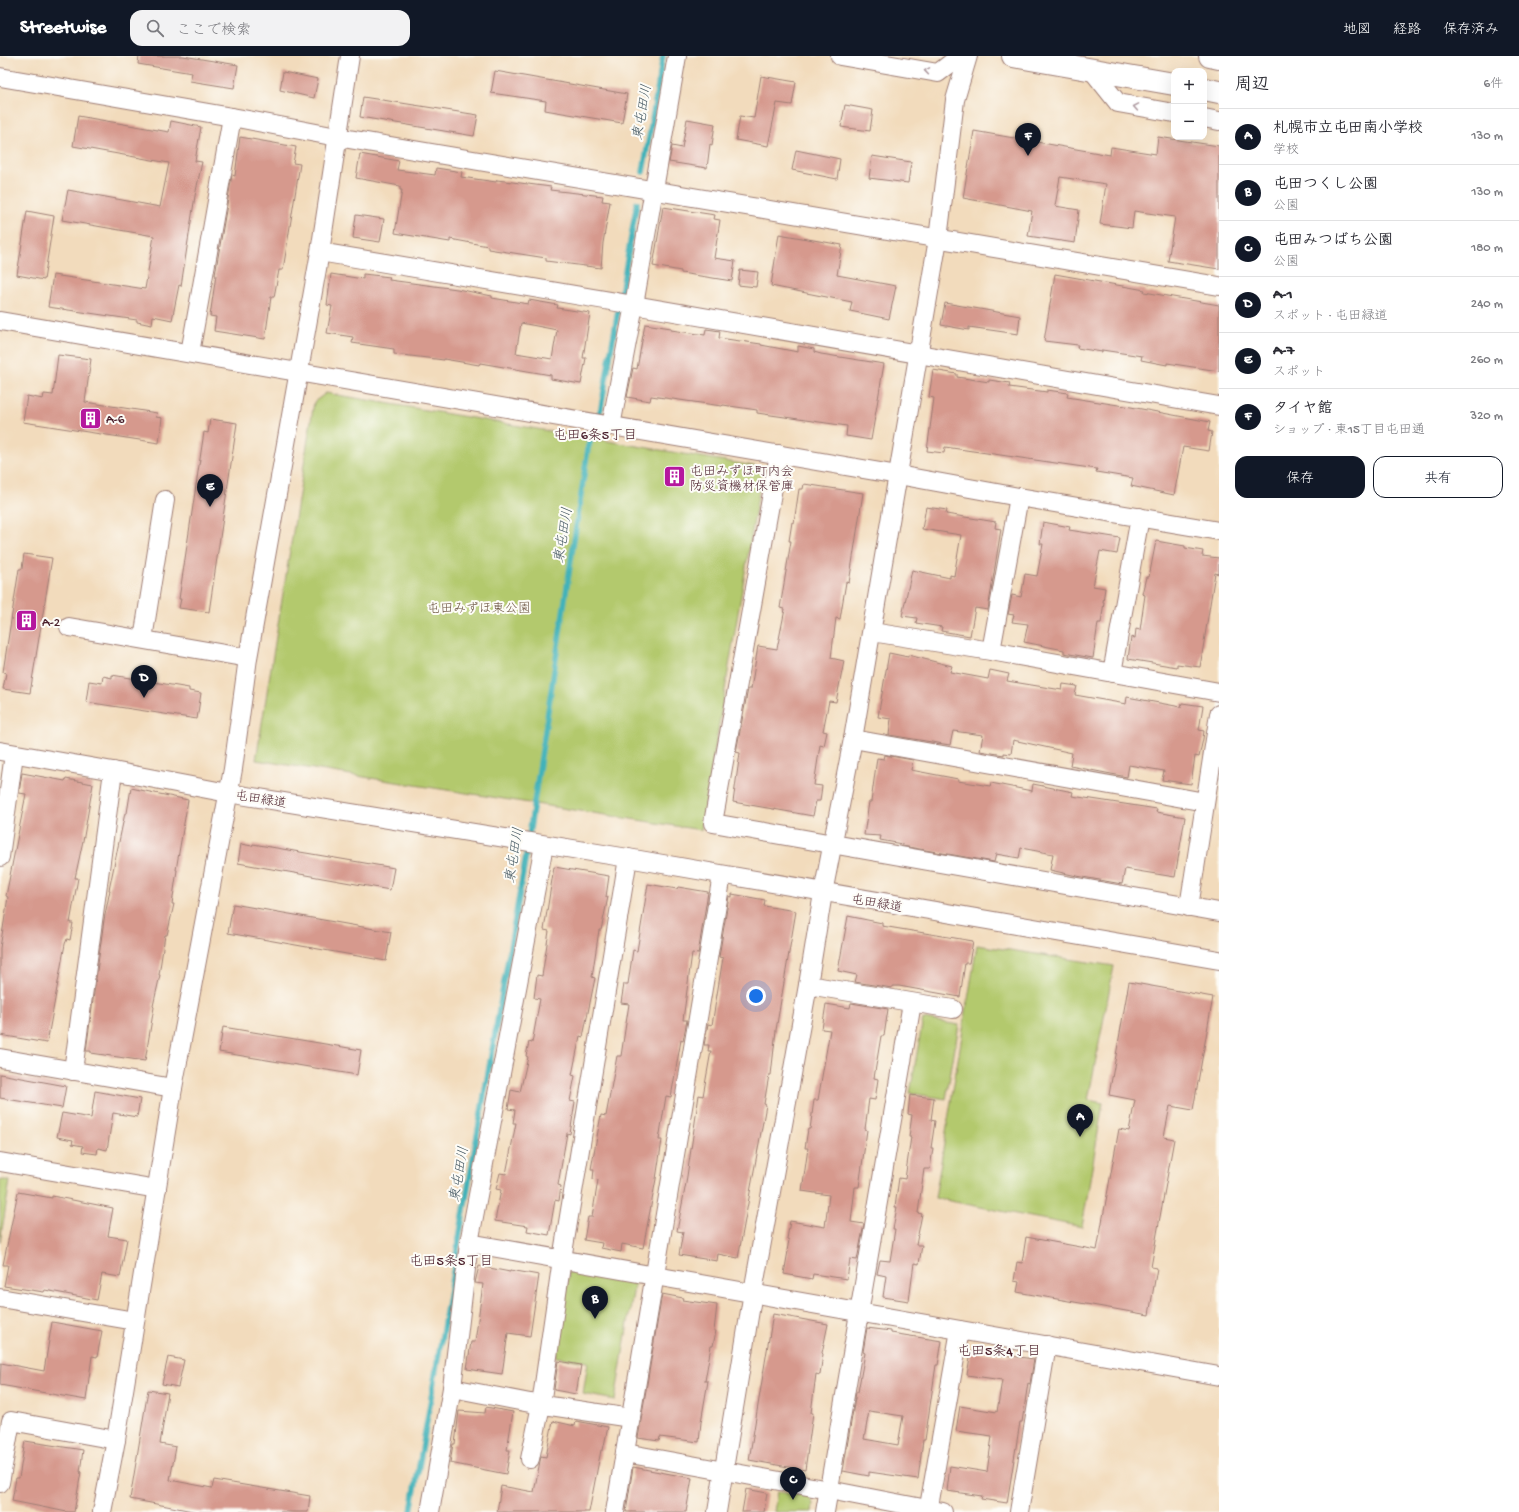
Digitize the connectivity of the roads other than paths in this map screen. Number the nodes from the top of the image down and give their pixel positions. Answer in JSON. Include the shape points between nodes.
{"nodes":[{"id":1,"x":350,"y":56,"type":"edge"},
{"id":2,"x":677,"y":56,"type":"edge"},
{"id":3,"x":840,"y":56,"type":"edge"},
{"id":4,"x":960,"y":56,"type":"edge"},
{"id":5,"x":968,"y":56,"type":"edge"},
{"id":6,"x":1013,"y":56,"type":"edge"},
{"id":7,"x":1210,"y":56,"type":"edge"},
{"id":8,"x":1219,"y":58,"type":"edge"},
{"id":9,"x":1091,"y":69,"type":"junction"},
{"id":10,"x":0,"y":77,"type":"edge"},
{"id":11,"x":1171,"y":83,"type":"edge"},
{"id":12,"x":1207,"y":90,"type":"edge"},
{"id":13,"x":1219,"y":92,"type":"edge"},
{"id":14,"x":1171,"y":112,"type":"edge"},
{"id":15,"x":232,"y":117,"type":"junction"},
{"id":16,"x":1207,"y":119,"type":"edge"},
{"id":17,"x":1219,"y":121,"type":"edge"},
{"id":18,"x":337,"y":137,"type":"junction"},
{"id":19,"x":654,"y":190,"type":"junction"},
{"id":20,"x":938,"y":239,"type":"junction"},
{"id":21,"x":320,"y":252,"type":"junction"},
{"id":22,"x":1219,"y":286,"type":"edge"},
{"id":23,"x":620,"y":303,"type":"junction"},
{"id":24,"x":0,"y":321,"type":"edge"},
{"id":25,"x":190,"y":353,"type":"junction"},
{"id":26,"x":919,"y":354,"type":"junction"},
{"id":27,"x":298,"y":373,"type":"junction"},
{"id":28,"x":1219,"y":406,"type":"edge"},
{"id":29,"x":599,"y":423,"type":"junction"},
{"id":30,"x":778,"y":454,"type":"junction"},
{"id":31,"x":898,"y":475,"type":"junction"},
{"id":32,"x":1018,"y":497,"type":"junction"},
{"id":33,"x":165,"y":500,"type":"dead end"},
{"id":34,"x":1140,"y":517,"type":"junction"},
{"id":35,"x":1219,"y":531,"type":"edge"},
{"id":36,"x":69,"y":627,"type":"dead end"},
{"id":37,"x":872,"y":632,"type":"junction"},
{"id":38,"x":143,"y":639,"type":"junction"},
{"id":39,"x":991,"y":651,"type":"junction"},
{"id":40,"x":248,"y":658,"type":"junction"},
{"id":41,"x":1112,"y":673,"type":"junction"},
{"id":42,"x":1219,"y":692,"type":"edge"},
{"id":43,"x":1219,"y":714,"type":"edge"},
{"id":44,"x":853,"y":739,"type":"junction"},
{"id":45,"x":7,"y":753,"type":"edge"},
{"id":46,"x":114,"y":770,"type":"junction"},
{"id":47,"x":228,"y":792,"type":"junction"},
{"id":48,"x":1205,"y":802,"type":"junction"},
{"id":49,"x":534,"y":843,"type":"junction"},
{"id":50,"x":832,"y":844,"type":"junction"},
{"id":51,"x":0,"y":857,"type":"edge"},
{"id":52,"x":628,"y":858,"type":"junction"},
{"id":53,"x":722,"y":875,"type":"junction"},
{"id":54,"x":822,"y":893,"type":"junction"},
{"id":55,"x":1189,"y":907,"type":"junction"},
{"id":56,"x":1219,"y":912,"type":"edge"},
{"id":57,"x":1219,"y":960,"type":"edge"},
{"id":58,"x":808,"y":985,"type":"junction"},
{"id":59,"x":912,"y":1002,"type":"junction"},
{"id":60,"x":953,"y":1009,"type":"dead end"},
{"id":61,"x":0,"y":1058,"type":"edge"},
{"id":62,"x":73,"y":1071,"type":"junction"},
{"id":63,"x":173,"y":1088,"type":"junction"},
{"id":64,"x":0,"y":1162,"type":"edge"},
{"id":65,"x":157,"y":1189,"type":"junction"},
{"id":66,"x":469,"y":1242,"type":"junction"},
{"id":67,"x":562,"y":1259,"type":"junction"},
{"id":68,"x":655,"y":1275,"type":"junction"},
{"id":69,"x":753,"y":1292,"type":"junction"},
{"id":70,"x":0,"y":1298,"type":"edge"},
{"id":71,"x":860,"y":1312,"type":"junction"},
{"id":72,"x":135,"y":1321,"type":"junction"},
{"id":73,"x":960,"y":1330,"type":"junction"},
{"id":74,"x":1047,"y":1345,"type":"junction"},
{"id":75,"x":1219,"y":1376,"type":"edge"},
{"id":76,"x":452,"y":1388,"type":"junction"},
{"id":77,"x":541,"y":1405,"type":"junction"},
{"id":78,"x":631,"y":1418,"type":"junction"},
{"id":79,"x":116,"y":1440,"type":"junction"},
{"id":80,"x":625,"y":1453,"type":"junction"},
{"id":81,"x":530,"y":1459,"type":"dead end"},
{"id":82,"x":723,"y":1471,"type":"junction"},
{"id":83,"x":0,"y":1483,"type":"edge"},
{"id":84,"x":829,"y":1490,"type":"junction"},
{"id":85,"x":934,"y":1511,"type":"edge"},
{"id":86,"x":102,"y":1512,"type":"edge"},
{"id":87,"x":430,"y":1512,"type":"edge"},
{"id":88,"x":615,"y":1512,"type":"edge"},
{"id":89,"x":717,"y":1512,"type":"edge"},
{"id":90,"x":825,"y":1512,"type":"edge"},
{"id":91,"x":1020,"y":1512,"type":"edge"}],
"edges":[{"from":1,"to":18,"type":"street"},
{"from":2,"to":19,"type":"street"},
{"from":4,"to":3,"type":"street","one_way":true,"via":[[938,73]]},
{"from":5,"to":20,"type":"street","via":[[955,100]]},
{"from":6,"to":9,"type":"main road"},
{"from":7,"to":8,"type":"main road"},
{"from":9,"to":11,"type":"main road"},
{"from":14,"to":9,"type":"street","one_way":true,"via":[[1118,103]]},
{"from":10,"to":15,"type":"street"},
{"from":12,"to":13,"type":"main road"},
{"from":15,"to":18,"type":"street"},
{"from":15,"to":25,"type":"street"},
{"from":16,"to":17,"type":"street"},
{"from":18,"to":19,"type":"street"},
{"from":18,"to":21,"type":"street"},
{"from":19,"to":20,"type":"street"},
{"from":19,"to":23,"type":"street"},
{"from":20,"to":22,"type":"street"},
{"from":20,"to":26,"type":"street"},
{"from":21,"to":23,"type":"street"},
{"from":21,"to":27,"type":"street"},
{"from":23,"to":26,"type":"street"},
{"from":23,"to":29,"type":"street"},
{"from":24,"to":25,"type":"street"},
{"from":25,"to":27,"type":"street"},
{"from":26,"to":28,"type":"street"},
{"from":26,"to":31,"type":"street"},
{"from":27,"to":29,"type":"street"},
{"from":27,"to":40,"type":"street"},
{"from":29,"to":30,"type":"street"},
{"from":30,"to":31,"type":"street"},
{"from":30,"to":50,"type":"street","via":[[713,823]]},
{"from":31,"to":32,"type":"street"},
{"from":31,"to":37,"type":"street"},
{"from":32,"to":34,"type":"street"},
{"from":32,"to":39,"type":"street"},
{"from":33,"to":38,"type":"street"},
{"from":34,"to":35,"type":"street"},
{"from":34,"to":41,"type":"street"},
{"from":36,"to":38,"type":"street"},
{"from":37,"to":39,"type":"street"},
{"from":37,"to":44,"type":"street"},
{"from":38,"to":40,"type":"street"},
{"from":39,"to":41,"type":"street"},
{"from":40,"to":47,"type":"street"},
{"from":41,"to":42,"type":"street"},
{"from":43,"to":48,"type":"street"},
{"from":44,"to":48,"type":"street"},
{"from":44,"to":50,"type":"street"},
{"from":45,"to":46,"type":"street","name":"屯田緑道"},
{"from":45,"to":51,"type":"street"},
{"from":46,"to":47,"type":"street","name":"屯田緑道"},
{"from":46,"to":62,"type":"street"},
{"from":47,"to":49,"type":"street","name":"屯田緑道"},
{"from":47,"to":63,"type":"street"},
{"from":48,"to":55,"type":"street"},
{"from":49,"to":52,"type":"street","name":"屯田緑道"},
{"from":49,"to":66,"type":"street"},
{"from":50,"to":54,"type":"street"},
{"from":50,"to":55,"type":"street"},
{"from":52,"to":53,"type":"street","name":"屯田緑道"},
{"from":52,"to":67,"type":"street"},
{"from":53,"to":54,"type":"street","name":"屯田緑道"},
{"from":53,"to":68,"type":"street"},
{"from":54,"to":57,"type":"street","name":"屯田緑道"},
{"from":54,"to":58,"type":"street"},
{"from":55,"to":56,"type":"street"},
{"from":58,"to":59,"type":"street"},
{"from":58,"to":69,"type":"street"},
{"from":59,"to":60,"type":"street"},
{"from":59,"to":71,"type":"street"},
{"from":61,"to":62,"type":"street"},
{"from":62,"to":63,"type":"street"},
{"from":63,"to":65,"type":"street"},
{"from":64,"to":65,"type":"street"},
{"from":65,"to":72,"type":"street"},
{"from":66,"to":67,"type":"street"},
{"from":66,"to":76,"type":"street"},
{"from":67,"to":68,"type":"street"},
{"from":67,"to":77,"type":"street"},
{"from":68,"to":69,"type":"street"},
{"from":68,"to":78,"type":"street"},
{"from":69,"to":71,"type":"street"},
{"from":69,"to":82,"type":"street"},
{"from":70,"to":72,"type":"street"},
{"from":71,"to":73,"type":"street"},
{"from":71,"to":84,"type":"street"},
{"from":72,"to":79,"type":"street"},
{"from":73,"to":74,"type":"street"},
{"from":73,"to":85,"type":"street"},
{"from":74,"to":75,"type":"street"},
{"from":74,"to":91,"type":"street"},
{"from":76,"to":77,"type":"street"},
{"from":76,"to":87,"type":"street"},
{"from":77,"to":78,"type":"street"},
{"from":77,"to":81,"type":"street"},
{"from":78,"to":80,"type":"street"},
{"from":79,"to":83,"type":"street","via":[[11,1421]]},
{"from":79,"to":86,"type":"street"},
{"from":80,"to":82,"type":"street"},
{"from":80,"to":88,"type":"street"},
{"from":82,"to":84,"type":"street"},
{"from":82,"to":89,"type":"street"},
{"from":84,"to":85,"type":"street"},
{"from":84,"to":90,"type":"street"}]}
